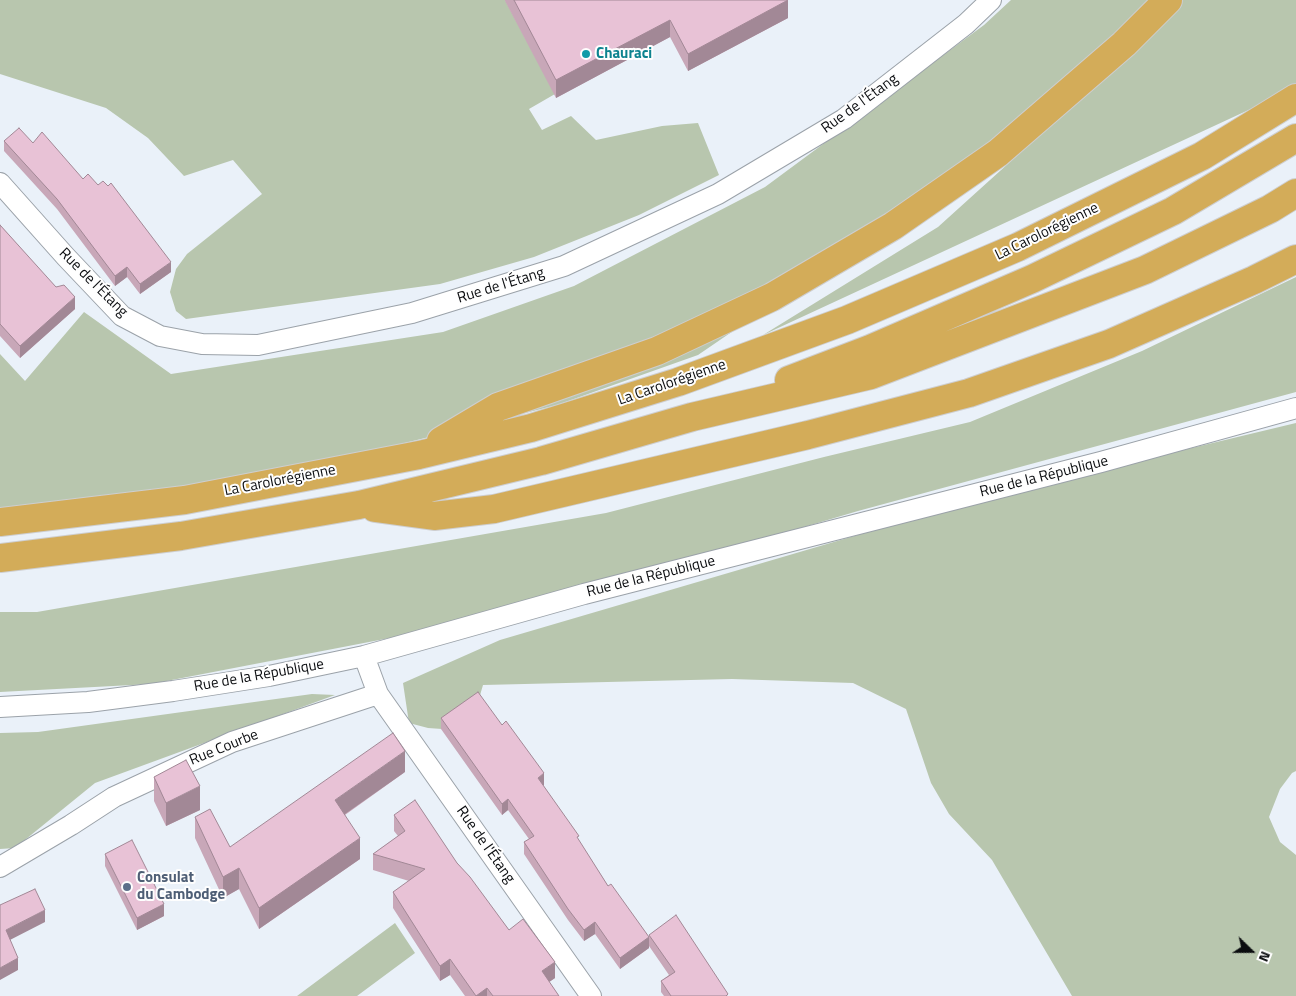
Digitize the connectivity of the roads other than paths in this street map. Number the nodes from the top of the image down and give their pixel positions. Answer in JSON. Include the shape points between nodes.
{"nodes":[{"id":1,"x":991,"y":0,"type":"edge"},
{"id":2,"x":1168,"y":0,"type":"edge"},
{"id":3,"x":1296,"y":98,"type":"edge"},
{"id":4,"x":1296,"y":138,"type":"edge"},
{"id":5,"x":0,"y":183,"type":"edge"},
{"id":6,"x":1296,"y":193,"type":"edge"},
{"id":7,"x":1296,"y":259,"type":"edge"},
{"id":8,"x":1296,"y":408,"type":"edge"},
{"id":9,"x":692,"y":417,"type":"junction"},
{"id":10,"x":419,"y":455,"type":"junction"},
{"id":11,"x":359,"y":505,"type":"junction"},
{"id":12,"x":0,"y":522,"type":"edge"},
{"id":13,"x":0,"y":558,"type":"edge"},
{"id":14,"x":364,"y":656,"type":"junction"},
{"id":15,"x":378,"y":694,"type":"junction"},
{"id":16,"x":0,"y":707,"type":"edge"},
{"id":17,"x":0,"y":867,"type":"edge"},
{"id":18,"x":591,"y":996,"type":"edge"}],
"edges":[{"from":1,"to":5,"type":"street","name":"Rue de l'Étang","via":[[966,24],[844,119],[718,194],[564,266],[412,312],[258,345],[202,344],[160,336],[122,316]]},
{"from":2,"to":10,"type":"highway","via":[[1124,44],[998,152],[893,226],[772,297],[657,351],[498,408]]},
{"from":3,"to":10,"type":"highway","name":"La Carolorégienne","via":[[1202,156],[1027,243],[847,320],[678,382],[531,428]]},
{"from":4,"to":9,"type":"highway","via":[[1173,211],[1032,278],[870,348]]},
{"from":6,"to":9,"type":"highway","via":[[1145,270],[871,375]]},
{"from":7,"to":11,"type":"highway","via":[[1109,344],[959,396],[494,509],[434,516]]},
{"from":8,"to":14,"type":"street","name":"Rue de la République","via":[[1101,462],[584,594]]},
{"from":9,"to":11,"type":"highway","via":[[541,461]]},
{"from":10,"to":12,"type":"highway","name":"La Carolorégienne","via":[[185,500]]},
{"from":11,"to":13,"type":"highway","via":[[181,536]]},
{"from":14,"to":15,"type":"street","name":"Rue de l'Étang"},
{"from":14,"to":16,"type":"street","name":"Rue de la République","via":[[269,676],[173,691],[88,702]]},
{"from":15,"to":17,"type":"street","name":"Rue Courbe","via":[[223,746],[114,797]]},
{"from":15,"to":18,"type":"street","name":"Rue de l'Étang"}]}
